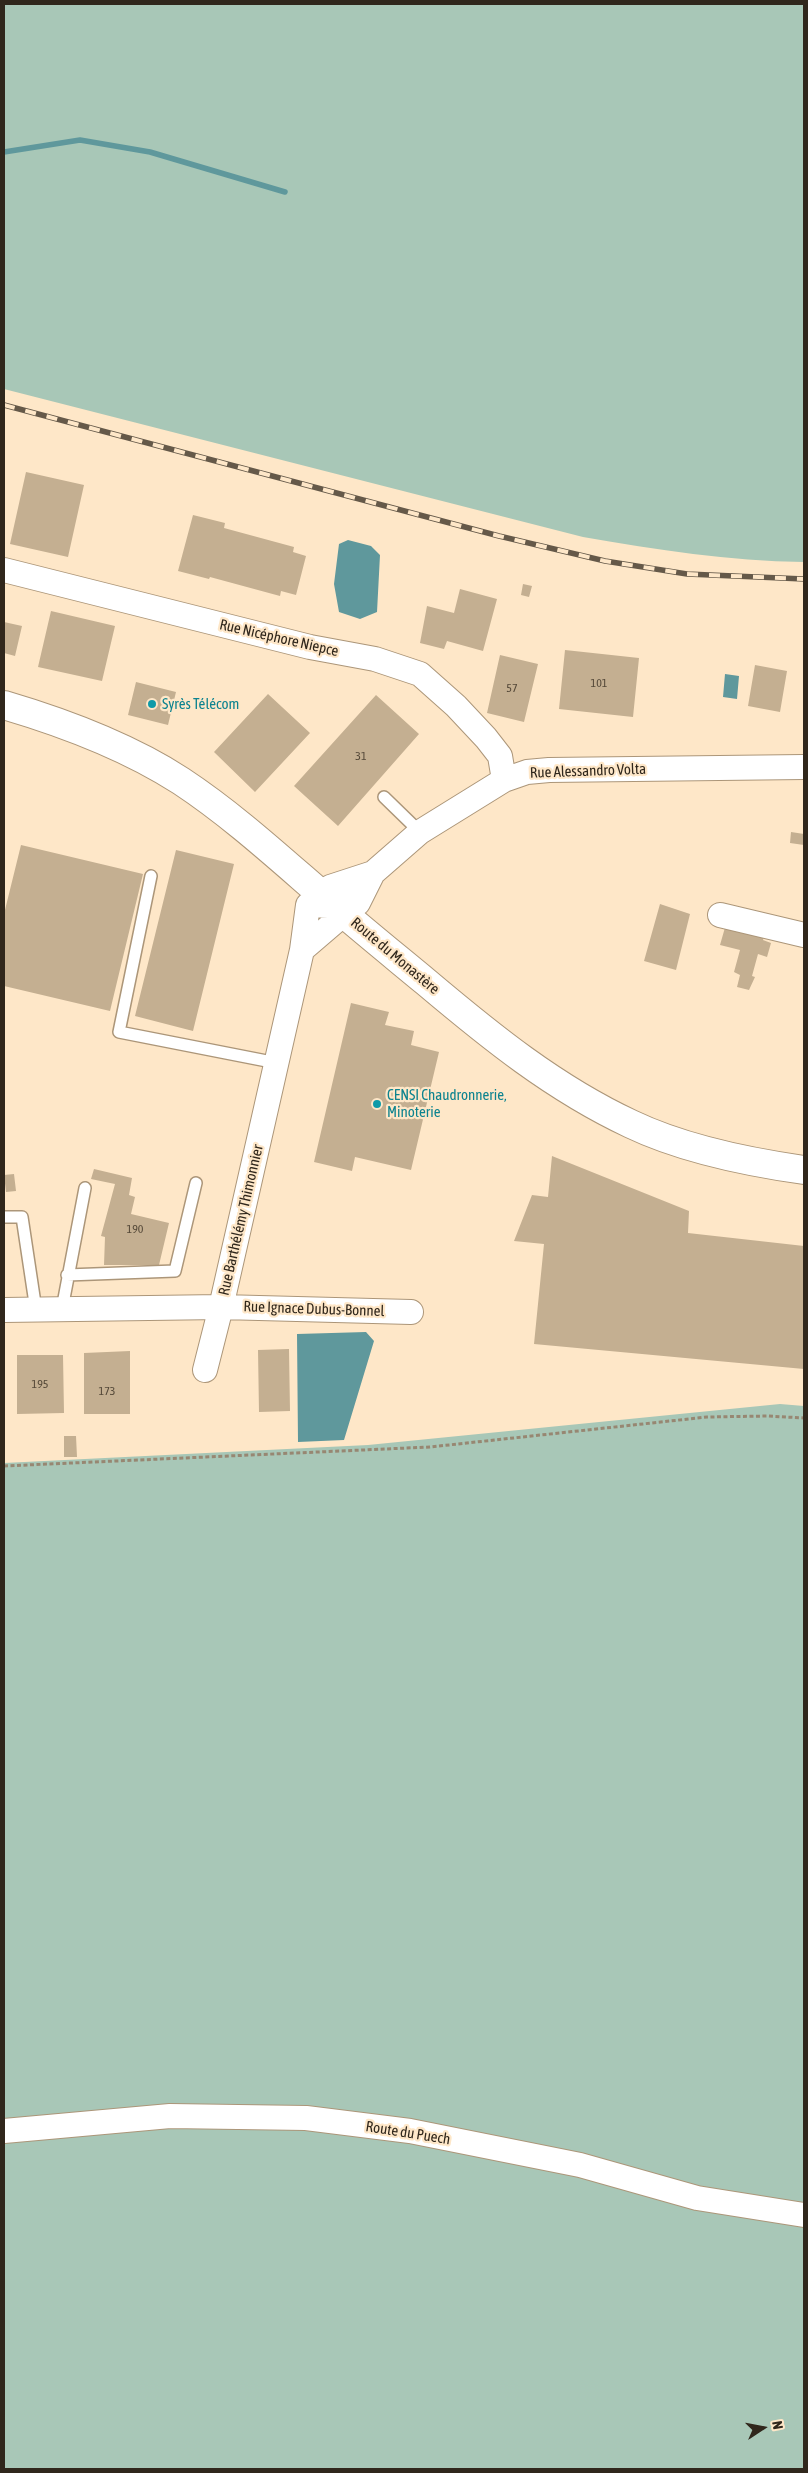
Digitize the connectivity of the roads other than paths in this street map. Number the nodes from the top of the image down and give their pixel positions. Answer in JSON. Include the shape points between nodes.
{"nodes":[{"id":1,"x":4,"y":570,"type":"edge"},
{"id":2,"x":4,"y":704,"type":"edge"},
{"id":3,"x":804,"y":767,"type":"edge"},
{"id":4,"x":504,"y":780,"type":"junction"},
{"id":5,"x":384,"y":796,"type":"dead end"},
{"id":6,"x":420,"y":832,"type":"junction"},
{"id":7,"x":151,"y":876,"type":"dead end"},
{"id":8,"x":336,"y":906,"type":"junction"},
{"id":9,"x":720,"y":915,"type":"dead end"},
{"id":10,"x":804,"y":934,"type":"edge"},
{"id":11,"x":276,"y":1063,"type":"junction"},
{"id":12,"x":804,"y":1170,"type":"edge"},
{"id":13,"x":196,"y":1183,"type":"dead end"},
{"id":14,"x":85,"y":1188,"type":"dead end"},
{"id":15,"x":4,"y":1217,"type":"edge"},
{"id":16,"x":67,"y":1275,"type":"junction"},
{"id":17,"x":222,"y":1307,"type":"junction"},
{"id":18,"x":62,"y":1309,"type":"junction"},
{"id":19,"x":4,"y":1310,"type":"edge"},
{"id":20,"x":36,"y":1310,"type":"junction"},
{"id":21,"x":411,"y":1312,"type":"dead end"},
{"id":22,"x":205,"y":1370,"type":"dead end"},
{"id":23,"x":4,"y":2131,"type":"edge"},
{"id":24,"x":804,"y":2215,"type":"edge"}],
"edges":[{"from":1,"to":4,"type":"street","name":"Rue Nicéphore Niepce","via":[[310,647],[375,660],[420,674],[486,738],[500,756]]},
{"from":2,"to":8,"type":"street","name":"Route du Monastère","via":[[58,720],[181,781],[257,838]]},
{"from":3,"to":4,"type":"street","name":"Rue Alessandro Volta","via":[[548,770],[527,772]]},
{"from":4,"to":6,"type":"street","name":"Rue Alessandro Volta"},
{"from":5,"to":6,"type":"lane"},
{"from":6,"to":8,"type":"street","name":"Rue Alessandro Volta","via":[[373,873],[330,887]]},
{"from":7,"to":11,"type":"lane","via":[[119,1032]]},
{"from":8,"to":11,"type":"street","name":"Rue Barthélémy Thimonnier","via":[[337,920],[302,950]]},
{"from":8,"to":12,"type":"street","name":"Route du Monastère","via":[[492,1038],[570,1092],[633,1125],[701,1149],[771,1166]]},
{"from":9,"to":10,"type":"street"},
{"from":11,"to":17,"type":"street","name":"Rue Barthélémy Thimonnier"},
{"from":13,"to":16,"type":"lane","via":[[175,1271]]},
{"from":14,"to":16,"type":"lane"},
{"from":15,"to":20,"type":"lane","via":[[22,1217]]},
{"from":16,"to":18,"type":"lane"},
{"from":17,"to":18,"type":"street","name":"Rue Barthélémy Thimonnier"},
{"from":17,"to":21,"type":"street","name":"Rue Ignace Dubus-Bonnel"},
{"from":17,"to":22,"type":"street","name":"Rue Ignace Dubus-Bonnel"},
{"from":18,"to":20,"type":"street","name":"Rue Barthélémy Thimonnier"},
{"from":19,"to":20,"type":"street","name":"Rue Barthélémy Thimonnier"},
{"from":23,"to":24,"type":"street","name":"Route du Puech","via":[[170,2116],[306,2118],[410,2131],[580,2165],[697,2198]]}]}
